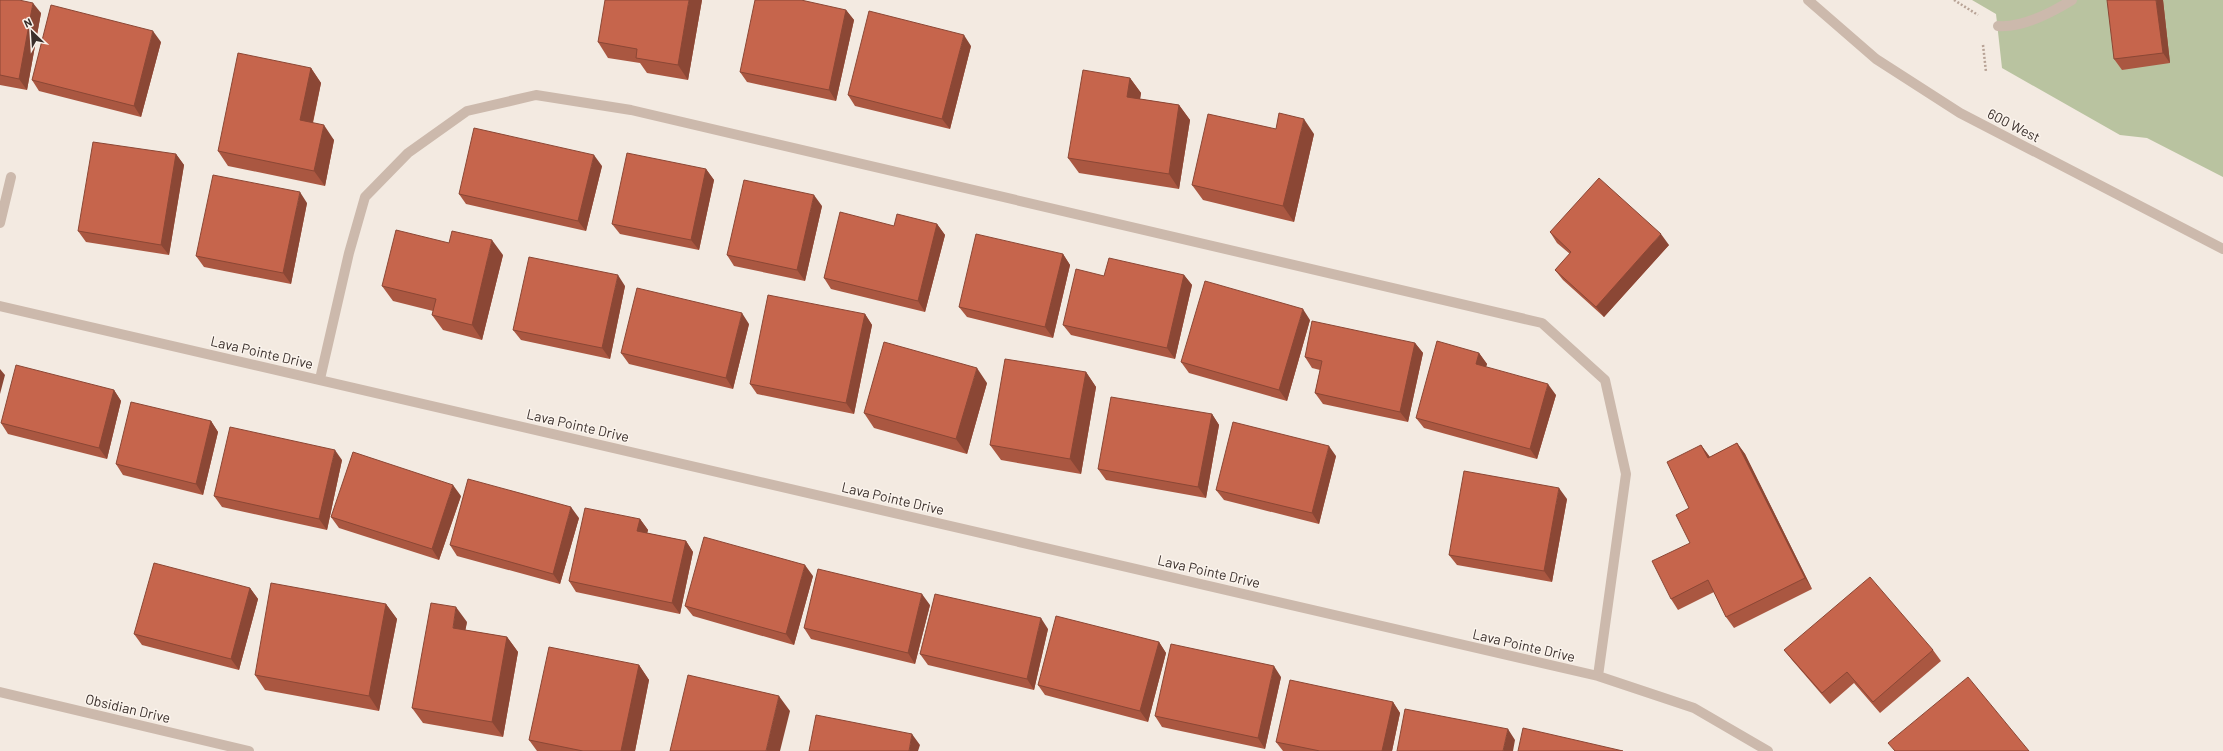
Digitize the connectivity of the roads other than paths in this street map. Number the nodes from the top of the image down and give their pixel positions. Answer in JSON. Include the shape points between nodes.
{"nodes":[{"id":1,"x":1808,"y":0,"type":"edge"},
{"id":2,"x":2072,"y":0,"type":"edge"},
{"id":3,"x":1998,"y":26,"type":"road end"},
{"id":4,"x":11,"y":177,"type":"dead end"},
{"id":5,"x":0,"y":223,"type":"edge"},
{"id":6,"x":2223,"y":249,"type":"edge"},
{"id":7,"x":0,"y":306,"type":"edge"},
{"id":8,"x":320,"y":379,"type":"junction"},
{"id":9,"x":1598,"y":676,"type":"junction"},
{"id":10,"x":0,"y":692,"type":"edge"},
{"id":11,"x":249,"y":751,"type":"edge"},
{"id":12,"x":1768,"y":751,"type":"edge"}],
"edges":[{"from":1,"to":6,"type":"street","name":"600 West","via":[[1876,59],[1960,112]]},
{"from":2,"to":3,"type":"street","via":[[2012,27]]},
{"from":4,"to":5,"type":"street"},
{"from":7,"to":8,"type":"street","name":"Lava Pointe Drive"},
{"from":8,"to":9,"type":"street","name":"Lava Pointe Drive"},
{"from":8,"to":9,"type":"street","via":[[349,253],[365,197],[408,153],[467,111],[536,95],[654,116],[1542,323],[1604,380],[1626,474]]},
{"from":9,"to":12,"type":"street","name":"Lava Pointe Drive","via":[[1694,708]]},
{"from":10,"to":11,"type":"street","name":"Obsidian Drive"}]}
